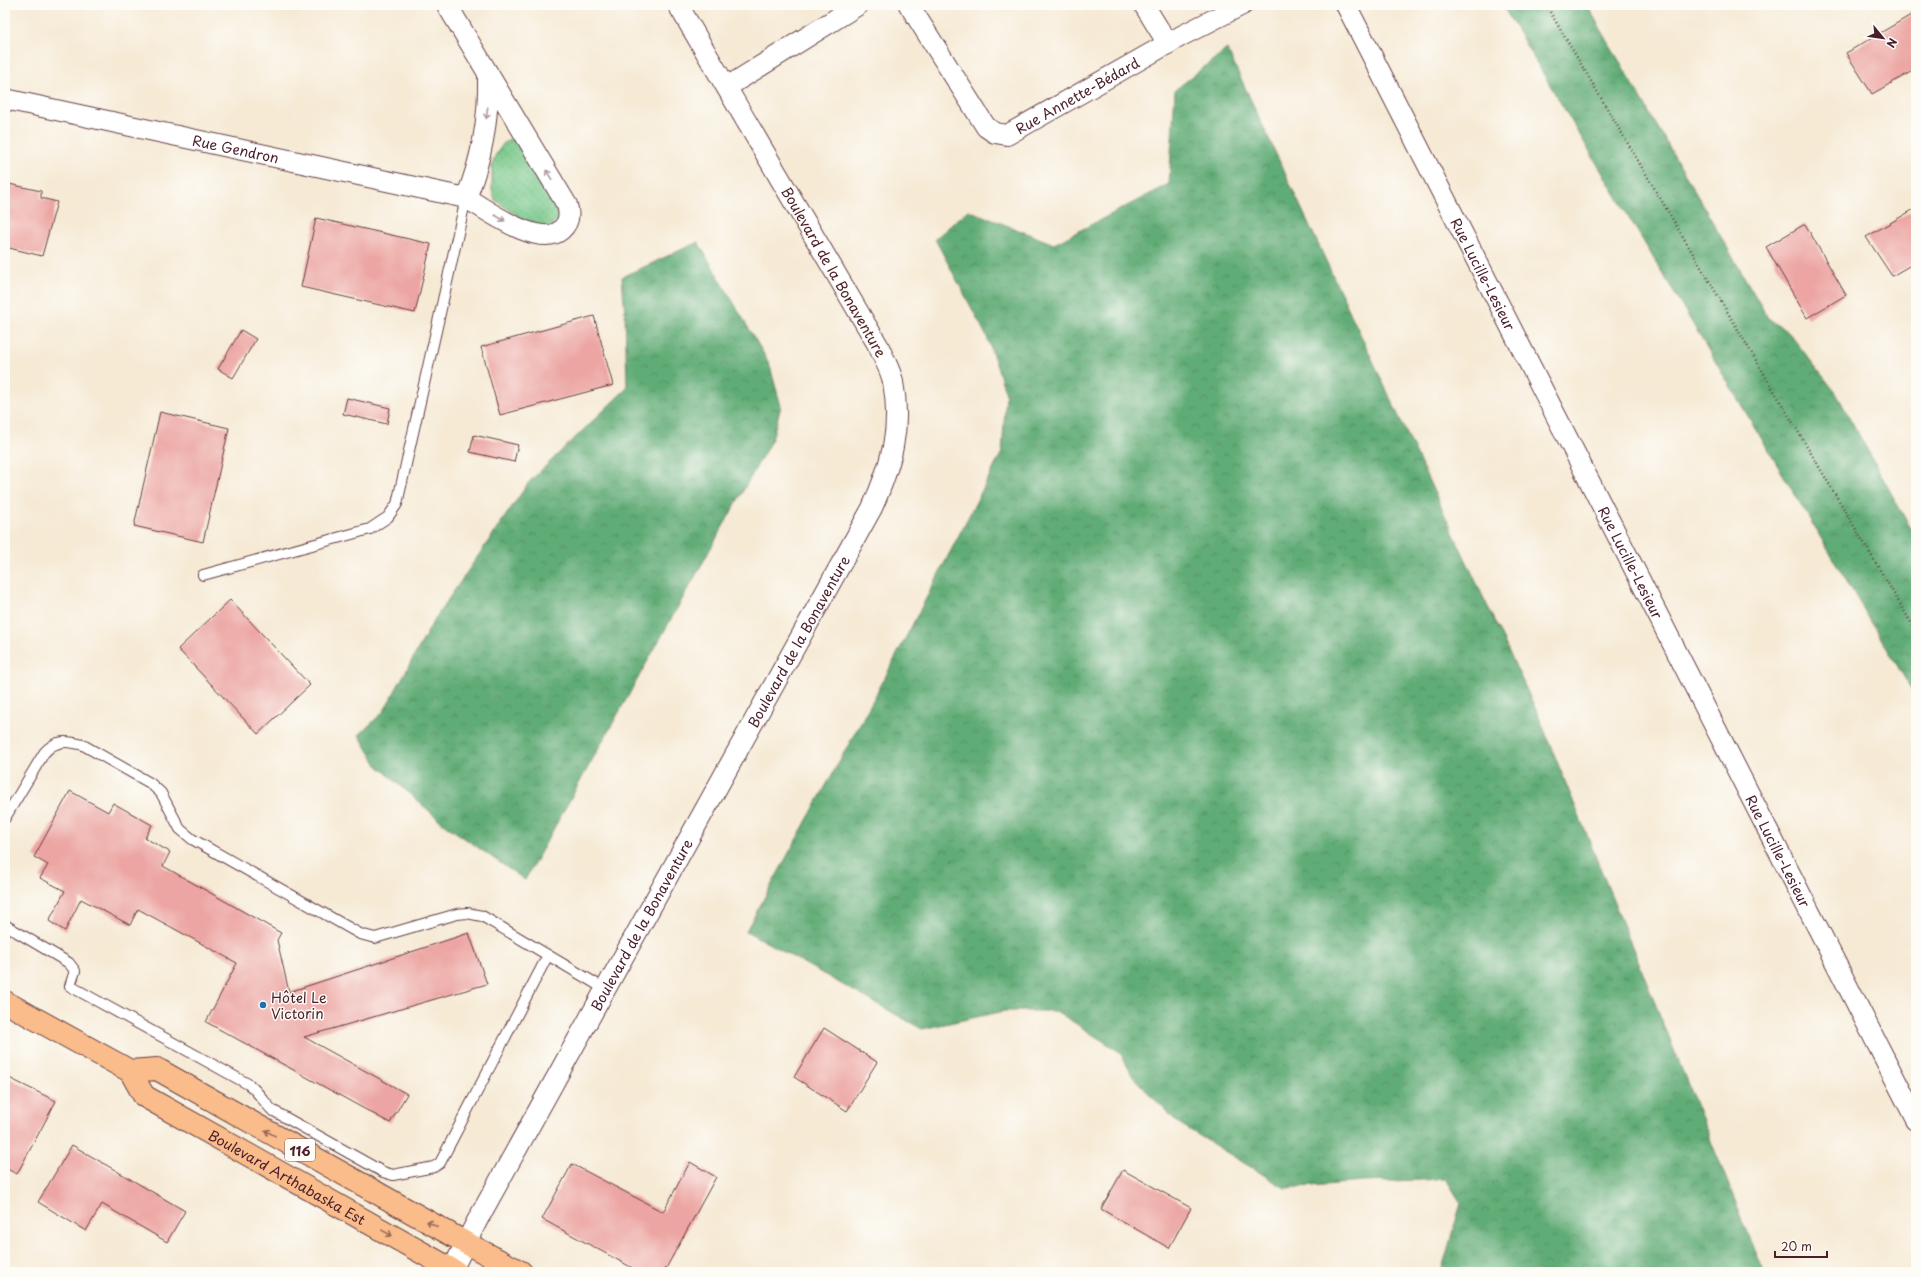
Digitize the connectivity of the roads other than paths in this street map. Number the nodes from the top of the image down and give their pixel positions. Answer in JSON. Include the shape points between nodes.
{"nodes":[{"id":1,"x":447,"y":5,"type":"edge"},
{"id":2,"x":678,"y":5,"type":"edge"},
{"id":3,"x":858,"y":5,"type":"edge"},
{"id":4,"x":909,"y":5,"type":"edge"},
{"id":5,"x":1144,"y":5,"type":"edge"},
{"id":6,"x":1242,"y":5,"type":"edge"},
{"id":7,"x":1346,"y":5,"type":"edge"},
{"id":8,"x":1168,"y":44,"type":"junction"},
{"id":9,"x":488,"y":74,"type":"junction"},
{"id":10,"x":727,"y":87,"type":"junction"},
{"id":11,"x":5,"y":99,"type":"edge"},
{"id":12,"x":466,"y":198,"type":"junction"},
{"id":13,"x":203,"y":575,"type":"dead end"},
{"id":14,"x":5,"y":818,"type":"edge"},
{"id":15,"x":5,"y":925,"type":"edge"},
{"id":16,"x":548,"y":954,"type":"junction"},
{"id":17,"x":605,"y":989,"type":"junction"},
{"id":18,"x":5,"y":1002,"type":"edge"},
{"id":19,"x":130,"y":1071,"type":"junction"},
{"id":20,"x":1916,"y":1120,"type":"edge"},
{"id":21,"x":466,"y":1243,"type":"junction"},
{"id":22,"x":453,"y":1271,"type":"edge"},
{"id":23,"x":521,"y":1272,"type":"edge"}],
"edges":[{"from":1,"to":9,"type":"street","name":"Rue Gendron"},
{"from":2,"to":10,"type":"street","name":"Boulevard de la Bonaventure"},
{"from":3,"to":10,"type":"street"},
{"from":4,"to":8,"type":"street","name":"Rue Annette-Bédard","via":[[986,127],[995,133],[1007,135]]},
{"from":5,"to":8,"type":"street"},
{"from":6,"to":8,"type":"street"},
{"from":7,"to":20,"type":"street","name":"Rue Lucille-Lesieur"},
{"from":9,"to":12,"type":"street","one_way":true,"via":[[489,101],[484,134],[474,178]]},
{"from":12,"to":9,"type":"street","name":"Rue Gendron","one_way":true,"via":[[515,227],[546,236],[558,233],[567,224],[570,213]]},
{"from":10,"to":17,"type":"street","name":"Boulevard de la Bonaventure","via":[[879,347],[893,380],[895,439],[887,473],[872,508]]},
{"from":11,"to":12,"type":"street","name":"Rue Gendron"},
{"from":12,"to":13,"type":"lane","via":[[397,504],[388,517],[370,529]]},
{"from":14,"to":16,"type":"lane","via":[[50,745],[72,742],[83,745],[150,783],[161,793],[180,829],[192,839],[360,934],[375,938],[467,913],[482,916]]},
{"from":15,"to":16,"type":"lane","via":[[69,963],[75,971],[70,986],[248,1084],[272,1110],[383,1172],[393,1175],[434,1167],[440,1163]]},
{"from":16,"to":17,"type":"lane"},
{"from":17,"to":21,"type":"street","name":"Boulevard de la Bonaventure"},
{"from":18,"to":19,"type":"main road"},
{"from":21,"to":19,"type":"main road","name":"Boulevard Arthabaska Est","number":"116","one_way":true,"via":[[157,1069]]},
{"from":19,"to":22,"type":"main road","name":"Boulevard Arthabaska Est","number":"116","one_way":true,"via":[[144,1096]]},
{"from":21,"to":22,"type":"street","name":"Boulevard de la Bonaventure"},
{"from":21,"to":23,"type":"main road","name":"Boulevard Arthabaska Est","number":"116"}]}
